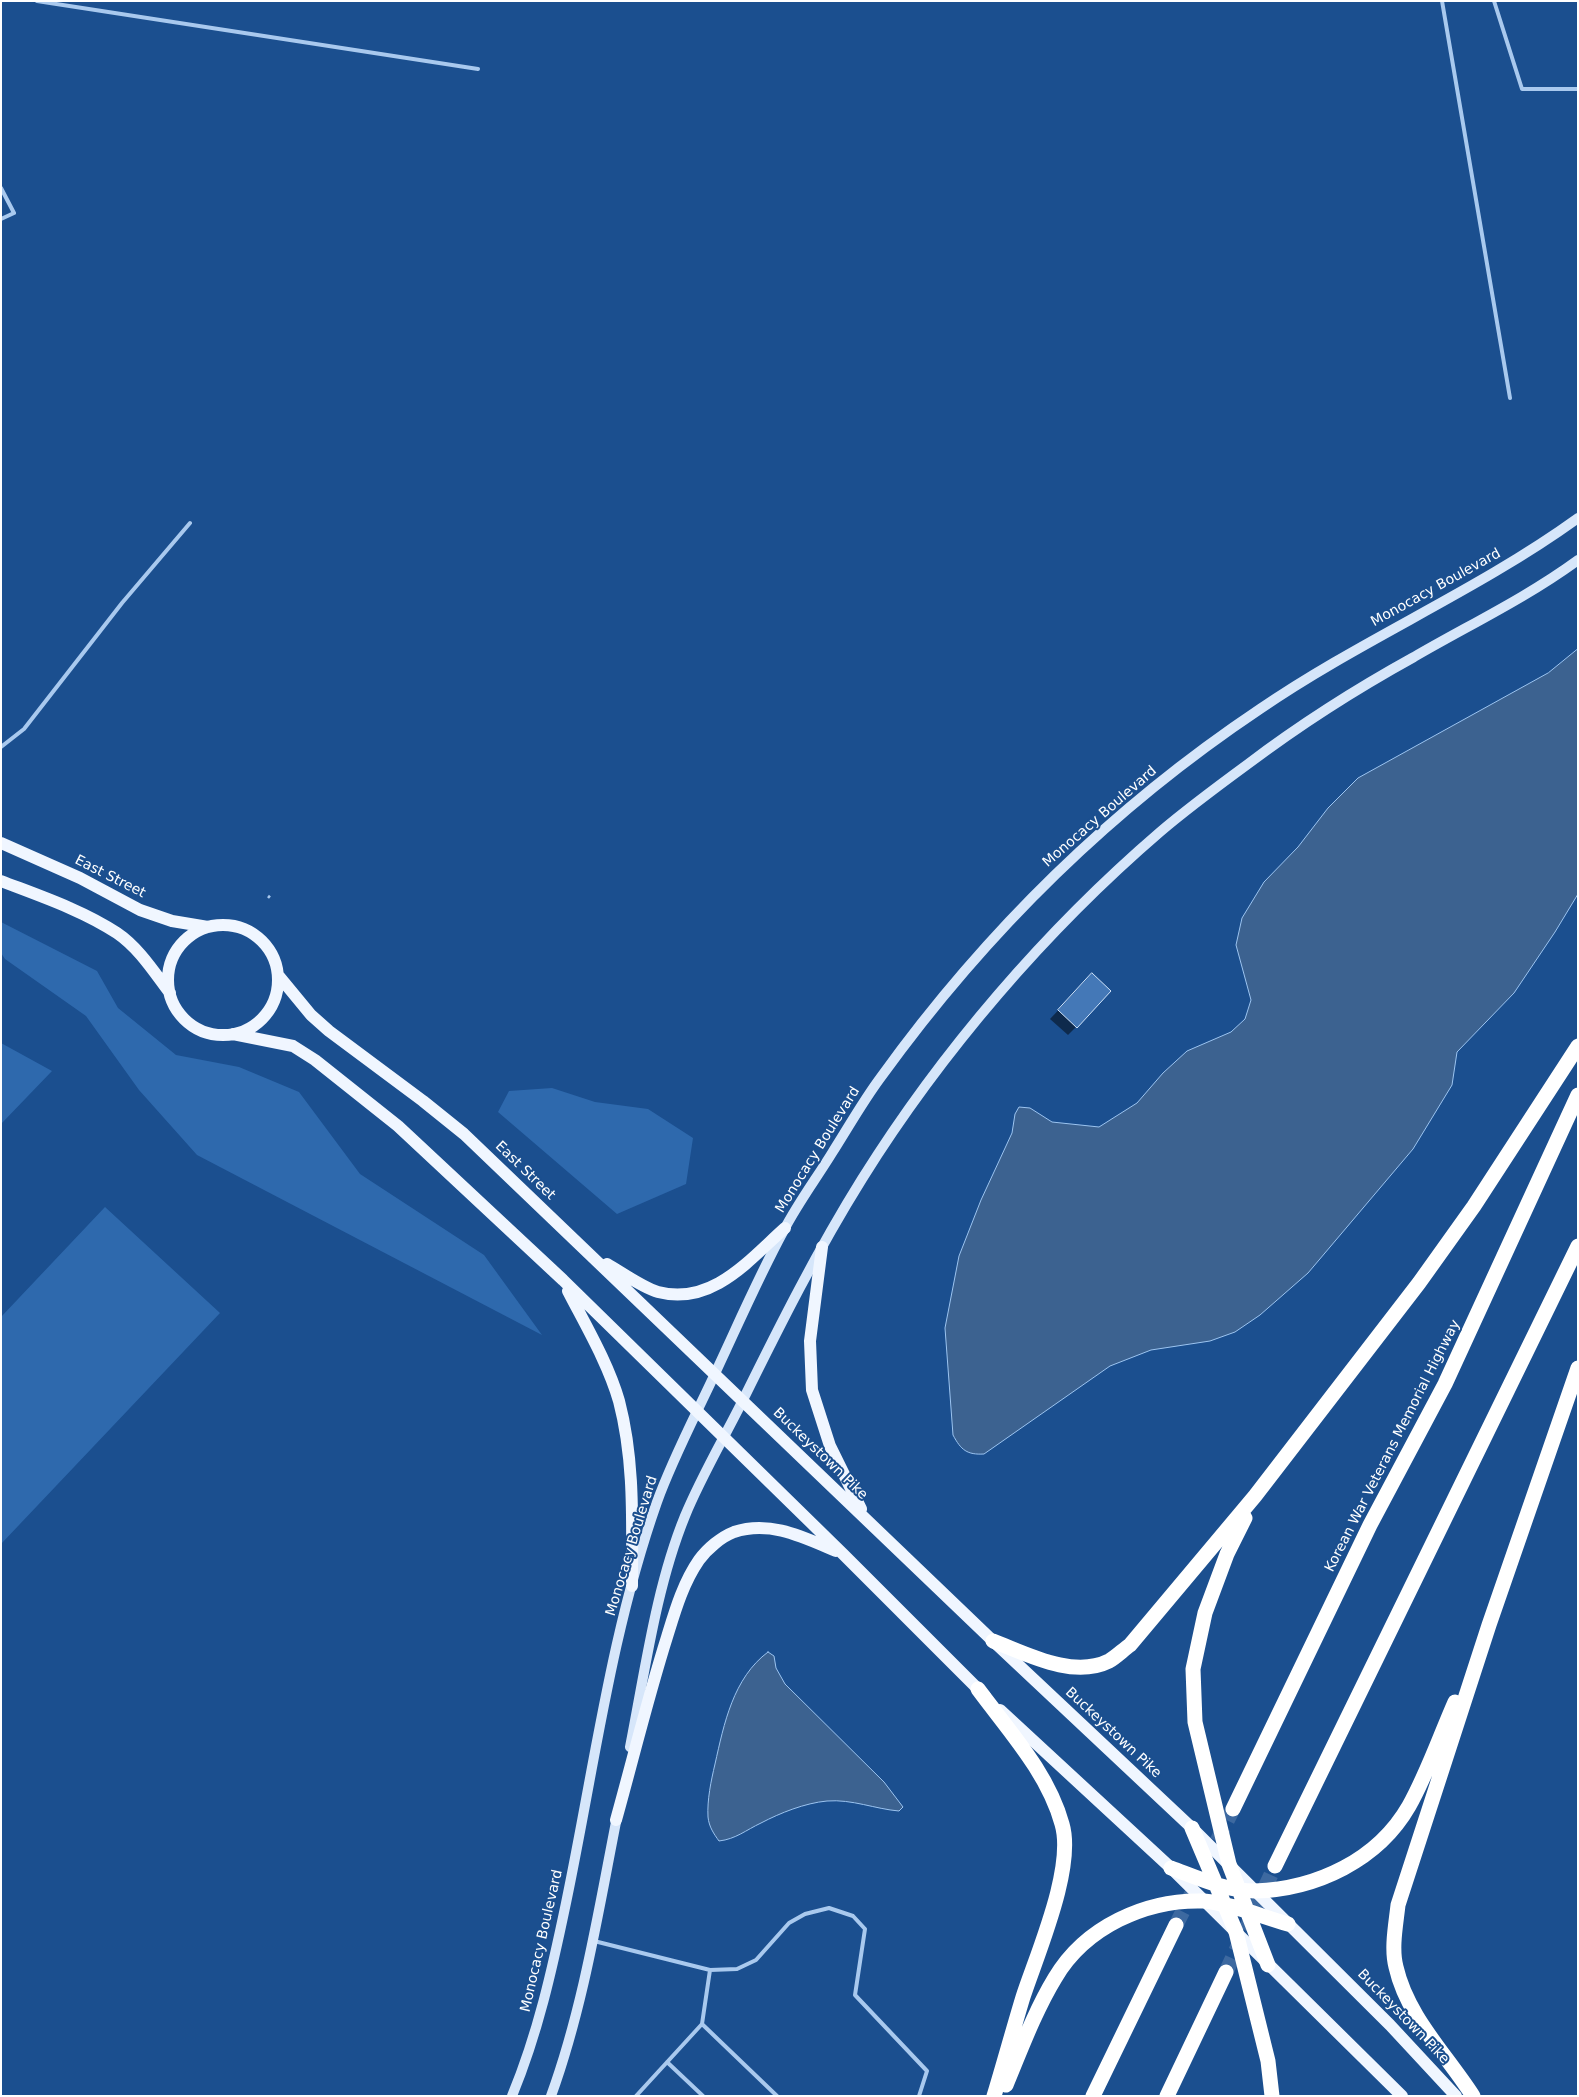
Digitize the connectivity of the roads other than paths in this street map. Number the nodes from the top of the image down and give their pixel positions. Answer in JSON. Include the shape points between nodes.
{"nodes":[{"id":1,"x":37,"y":1,"type":"edge"},
{"id":2,"x":1442,"y":1,"type":"edge"},
{"id":3,"x":1494,"y":1,"type":"edge"},
{"id":4,"x":478,"y":69,"type":"dead end"},
{"id":5,"x":1578,"y":89,"type":"edge"},
{"id":6,"x":1,"y":188,"type":"edge"},
{"id":7,"x":1,"y":219,"type":"edge"},
{"id":8,"x":1510,"y":398,"type":"dead end"},
{"id":9,"x":1578,"y":518,"type":"edge"},
{"id":10,"x":190,"y":523,"type":"dead end"},
{"id":11,"x":1578,"y":560,"type":"edge"},
{"id":12,"x":1,"y":747,"type":"edge"},
{"id":13,"x":1,"y":843,"type":"edge"},
{"id":14,"x":1,"y":881,"type":"edge"},
{"id":15,"x":208,"y":927,"type":"junction"},
{"id":16,"x":278,"y":975,"type":"junction"},
{"id":17,"x":170,"y":993,"type":"junction"},
{"id":18,"x":233,"y":1034,"type":"junction"},
{"id":19,"x":1578,"y":1046,"type":"edge"},
{"id":20,"x":1578,"y":1095,"type":"edge"},
{"id":21,"x":785,"y":1228,"type":"junction"},
{"id":22,"x":1578,"y":1246,"type":"edge"},
{"id":23,"x":822,"y":1247,"type":"junction"},
{"id":24,"x":590,"y":1255,"type":"junction"},
{"id":25,"x":562,"y":1280,"type":"junction"},
{"id":26,"x":1578,"y":1368,"type":"edge"},
{"id":27,"x":716,"y":1373,"type":"junction"},
{"id":28,"x":743,"y":1400,"type":"junction"},
{"id":29,"x":696,"y":1411,"type":"junction"},
{"id":30,"x":723,"y":1438,"type":"junction"},
{"id":31,"x":1256,"y":1496,"type":"junction"},
{"id":32,"x":865,"y":1518,"type":"junction"},
{"id":33,"x":844,"y":1554,"type":"junction"},
{"id":34,"x":632,"y":1586,"type":"junction"},
{"id":35,"x":1489,"y":1625,"type":"junction"},
{"id":36,"x":993,"y":1641,"type":"junction"},
{"id":37,"x":978,"y":1689,"type":"junction"},
{"id":38,"x":1233,"y":1809,"type":"tunnel mouth"},
{"id":39,"x":616,"y":1820,"type":"junction"},
{"id":40,"x":1192,"y":1828,"type":"junction"},
{"id":41,"x":1228,"y":1864,"type":"junction"},
{"id":42,"x":1275,"y":1866,"type":"tunnel mouth"},
{"id":43,"x":1171,"y":1868,"type":"junction"},
{"id":44,"x":1216,"y":1885,"type":"junction"},
{"id":45,"x":1237,"y":1889,"type":"junction"},
{"id":46,"x":1255,"y":1891,"type":"junction"},
{"id":47,"x":1205,"y":1901,"type":"junction"},
{"id":48,"x":1224,"y":1906,"type":"junction"},
{"id":49,"x":1247,"y":1912,"type":"junction"},
{"id":50,"x":1288,"y":1924,"type":"junction"},
{"id":51,"x":1176,"y":1925,"type":"tunnel mouth"},
{"id":52,"x":1236,"y":1932,"type":"junction"},
{"id":53,"x":592,"y":1941,"type":"junction"},
{"id":54,"x":1268,"y":1965,"type":"junction"},
{"id":55,"x":710,"y":1970,"type":"junction"},
{"id":56,"x":1226,"y":1972,"type":"tunnel mouth"},
{"id":57,"x":702,"y":2024,"type":"junction"},
{"id":58,"x":667,"y":2062,"type":"junction"},
{"id":59,"x":512,"y":2096,"type":"edge"},
{"id":60,"x":551,"y":2096,"type":"edge"},
{"id":61,"x":636,"y":2096,"type":"edge"},
{"id":62,"x":703,"y":2096,"type":"edge"},
{"id":63,"x":777,"y":2096,"type":"edge"},
{"id":64,"x":919,"y":2096,"type":"edge"},
{"id":65,"x":994,"y":2096,"type":"edge"},
{"id":66,"x":1001,"y":2096,"type":"edge"},
{"id":67,"x":1093,"y":2096,"type":"edge"},
{"id":68,"x":1166,"y":2096,"type":"edge"},
{"id":69,"x":1272,"y":2096,"type":"edge"},
{"id":70,"x":1402,"y":2096,"type":"edge"},
{"id":71,"x":1456,"y":2096,"type":"edge"},
{"id":72,"x":1473,"y":2096,"type":"edge"}],
"edges":[{"from":1,"to":4,"type":"lane"},
{"from":2,"to":8,"type":"lane"},
{"from":3,"to":5,"type":"lane","via":[[1522,89]]},
{"from":6,"to":7,"type":"lane","via":[[14,213]]},
{"from":9,"to":21,"type":"main road","name":"Monocacy Boulevard","via":[[1489,576],[1356,649],[1260,708],[1192,756],[1093,837],[984,947],[927,1016],[878,1080]]},
{"from":10,"to":12,"type":"lane","via":[[122,603],[24,729]]},
{"from":11,"to":23,"type":"main road","via":[[1506,606],[1326,708],[1161,831],[1090,897],[1012,978],[961,1040],[862,1178]]},
{"from":13,"to":15,"type":"main road","name":"East Street","via":[[80,878],[140,910],[172,921]]},
{"from":14,"to":17,"type":"main road","via":[[62,904],[117,933],[146,960]]},
{"from":15,"to":16,"type":"main road","via":[[241,927],[259,937],[273,956]]},
{"from":15,"to":17,"type":"main road","via":[[186,940],[173,957],[169,973]]},
{"from":16,"to":18,"type":"main road","via":[[277,992],[271,1008],[254,1026]]},
{"from":16,"to":24,"type":"main road","name":"East Street","via":[[328,1031],[464,1134]]},
{"from":17,"to":18,"type":"main road","via":[[184,1019],[196,1028],[213,1034]]},
{"from":18,"to":25,"type":"main road","via":[[293,1046],[315,1060],[398,1126]]},
{"from":19,"to":31,"type":"highway","via":[[1425,1276]]},
{"from":20,"to":38,"type":"highway","name":"Korean War Veterans Memorial Highway","via":[[1445,1384],[1370,1525]]},
{"from":21,"to":24,"type":"main road","via":[[726,1281],[699,1292],[657,1292]]},
{"from":21,"to":27,"type":"main road","name":"Monocacy Boulevard"},
{"from":22,"to":42,"type":"highway"},
{"from":23,"to":28,"type":"main road"},
{"from":23,"to":32,"type":"main road","via":[[810,1341],[812,1390],[830,1446]]},
{"from":24,"to":27,"type":"main road","name":"East Street"},
{"from":25,"to":29,"type":"main road"},
{"from":25,"to":34,"type":"main road","via":[[599,1351],[618,1400],[629,1448]]},
{"from":26,"to":35,"type":"highway"},
{"from":27,"to":28,"type":"main road","name":"East Street"},
{"from":27,"to":29,"type":"main road","name":"Monocacy Boulevard"},
{"from":28,"to":30,"type":"main road"},
{"from":28,"to":32,"type":"main road","name":"Buckeystown Pike"},
{"from":29,"to":30,"type":"main road"},
{"from":29,"to":34,"type":"main road","name":"Monocacy Boulevard","via":[[658,1501]]},
{"from":30,"to":33,"type":"main road"},
{"from":30,"to":39,"type":"main road","via":[[685,1516],[663,1588]]},
{"from":31,"to":36,"type":"highway","via":[[1130,1645],[1108,1661],[1084,1668],[1054,1663]]},
{"from":31,"to":41,"type":"highway","via":[[1227,1554],[1205,1613],[1193,1669],[1196,1722]]},
{"from":32,"to":36,"type":"main road","name":"Buckeystown Pike"},
{"from":33,"to":37,"type":"main road"},
{"from":33,"to":39,"type":"main road","via":[[793,1533],[771,1528],[750,1529],[726,1537],[712,1545],[699,1560],[681,1592],[658,1664]]},
{"from":34,"to":59,"type":"main road","name":"Monocacy Boulevard","via":[[615,1651],[554,1959],[532,2048]]},
{"from":35,"to":46,"type":"highway","via":[[1409,1806],[1393,1829],[1375,1848],[1335,1873],[1310,1882]]},
{"from":35,"to":72,"type":"highway","via":[[1398,1905],[1395,1932],[1396,1966],[1407,1996],[1422,2025]]},
{"from":36,"to":40,"type":"main road","name":"Buckeystown Pike"},
{"from":37,"to":43,"type":"main road"},
{"from":37,"to":65,"type":"highway","via":[[1034,1766],[1053,1799],[1063,1826],[1064,1861],[1056,1900]]},
{"from":39,"to":53,"type":"main road"},
{"from":40,"to":41,"type":"main road","name":"Buckeystown Pike"},
{"from":40,"to":44,"type":"highway"},
{"from":41,"to":45,"type":"highway"},
{"from":41,"to":46,"type":"main road","name":"Buckeystown Pike"},
{"from":43,"to":44,"type":"highway"},
{"from":43,"to":47,"type":"main road"},
{"from":44,"to":45,"type":"highway"},
{"from":44,"to":48,"type":"highway"},
{"from":45,"to":46,"type":"highway"},
{"from":45,"to":49,"type":"highway"},
{"from":46,"to":50,"type":"main road","name":"Buckeystown Pike"},
{"from":47,"to":48,"type":"highway"},
{"from":47,"to":52,"type":"main road"},
{"from":47,"to":66,"type":"highway","via":[[1152,1906],[1094,1934],[1061,1969]]},
{"from":48,"to":49,"type":"highway"},
{"from":48,"to":52,"type":"highway"},
{"from":49,"to":50,"type":"highway"},
{"from":49,"to":54,"type":"highway"},
{"from":50,"to":71,"type":"main road","name":"Buckeystown Pike","via":[[1390,2024]]},
{"from":51,"to":67,"type":"highway"},
{"from":52,"to":54,"type":"main road"},
{"from":52,"to":69,"type":"highway","via":[[1268,2062]]},
{"from":53,"to":55,"type":"lane"},
{"from":53,"to":60,"type":"main road","via":[[564,2060]]},
{"from":54,"to":70,"type":"main road"},
{"from":55,"to":57,"type":"lane"},
{"from":55,"to":64,"type":"lane","via":[[737,1969],[756,1960],[789,1923],[806,1914],[829,1908],[853,1916],[865,1929],[855,1995],[927,2071]]},
{"from":56,"to":68,"type":"highway"},
{"from":57,"to":58,"type":"lane"},
{"from":57,"to":63,"type":"lane"},
{"from":58,"to":61,"type":"lane"},
{"from":58,"to":62,"type":"lane"}]}
